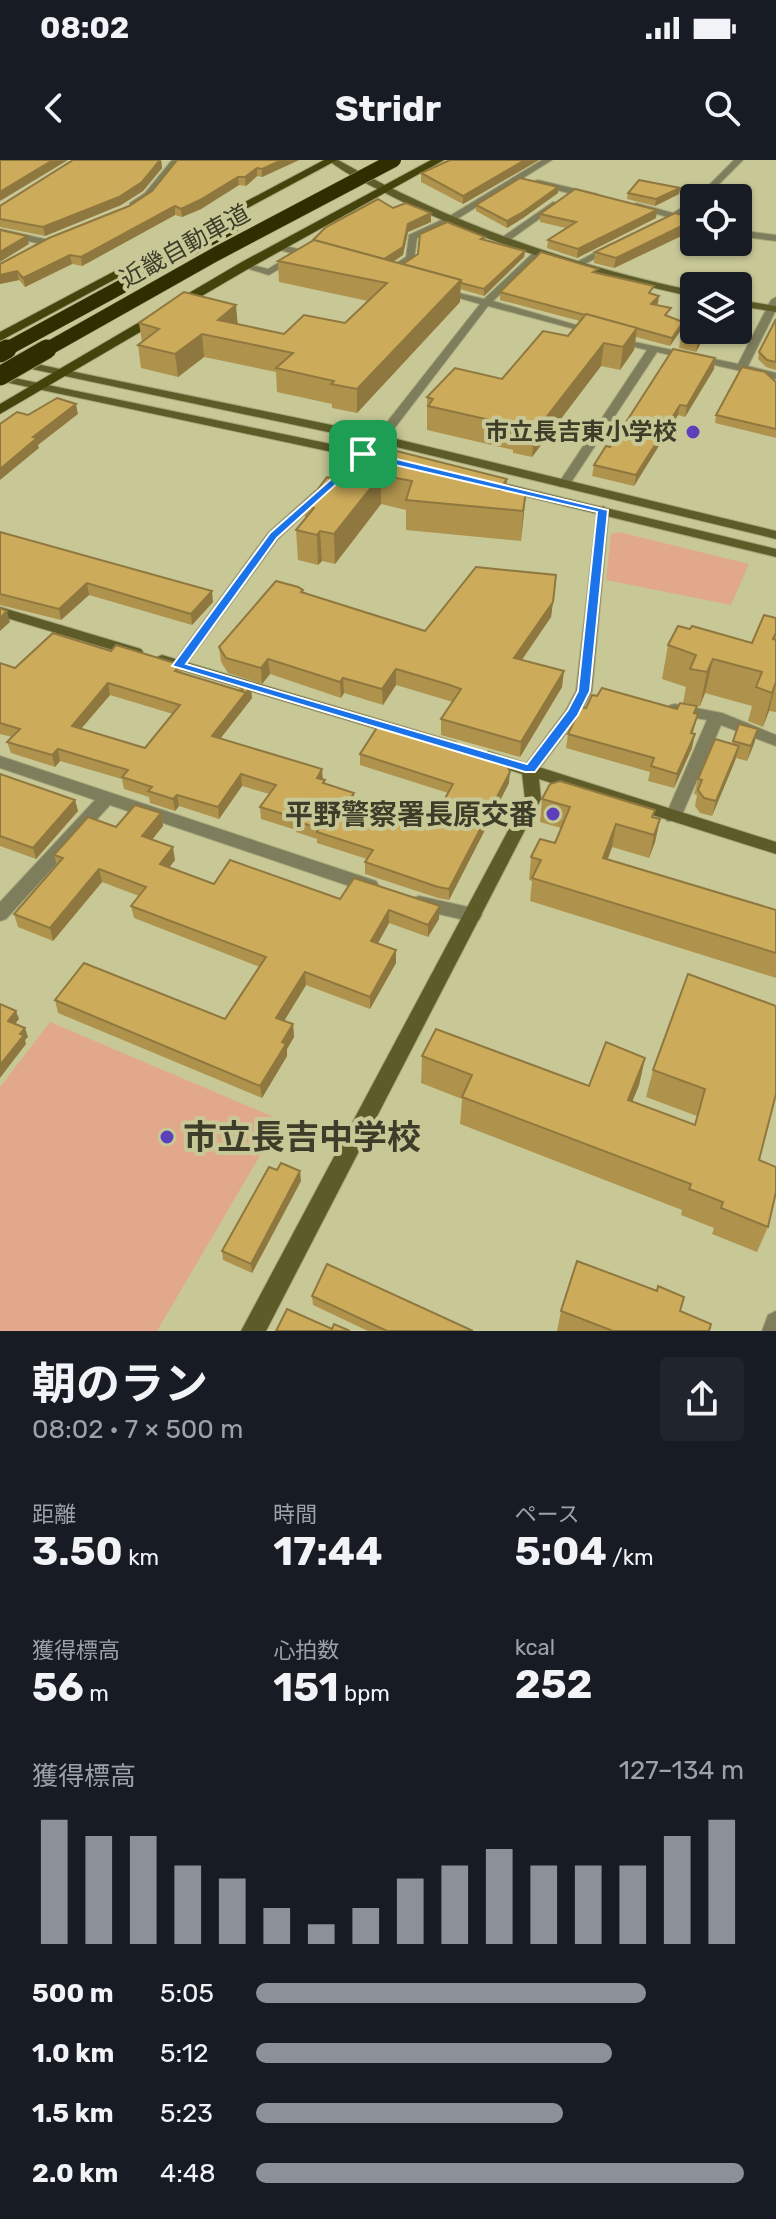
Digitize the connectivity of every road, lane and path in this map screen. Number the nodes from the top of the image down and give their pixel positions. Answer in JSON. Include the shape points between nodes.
{"nodes":[{"id":1,"x":332,"y":160,"type":"edge"},
{"id":2,"x":363,"y":160,"type":"edge"},
{"id":3,"x":394,"y":160,"type":"edge"},
{"id":4,"x":439,"y":160,"type":"edge"},
{"id":5,"x":546,"y":160,"type":"edge"},
{"id":6,"x":739,"y":160,"type":"edge"},
{"id":7,"x":157,"y":162,"type":"edge"},
{"id":8,"x":174,"y":162,"type":"edge"},
{"id":9,"x":517,"y":178,"type":"junction"},
{"id":10,"x":714,"y":184,"type":"edge"},
{"id":11,"x":384,"y":191,"type":"junction"},
{"id":12,"x":573,"y":191,"type":"junction"},
{"id":13,"x":603,"y":198,"type":"edge"},
{"id":14,"x":618,"y":201,"type":"edge"},
{"id":15,"x":125,"y":210,"type":"edge"},
{"id":16,"x":680,"y":213,"type":"edge"},
{"id":17,"x":675,"y":216,"type":"junction"},
{"id":18,"x":680,"y":217,"type":"edge"},
{"id":19,"x":451,"y":219,"type":"junction"},
{"id":20,"x":661,"y":223,"type":"edge"},
{"id":21,"x":0,"y":232,"type":"edge"},
{"id":22,"x":752,"y":235,"type":"edge"},
{"id":23,"x":59,"y":237,"type":"edge"},
{"id":24,"x":776,"y":238,"type":"edge"},
{"id":25,"x":504,"y":240,"type":"junction"},
{"id":26,"x":46,"y":242,"type":"junction"},
{"id":27,"x":619,"y":244,"type":"edge"},
{"id":28,"x":34,"y":249,"type":"edge"},
{"id":29,"x":272,"y":250,"type":"junction"},
{"id":30,"x":538,"y":253,"type":"junction"},
{"id":31,"x":312,"y":255,"type":"junction"},
{"id":32,"x":326,"y":259,"type":"edge"},
{"id":33,"x":289,"y":260,"type":"junction"},
{"id":34,"x":576,"y":265,"type":"junction"},
{"id":35,"x":244,"y":266,"type":"junction"},
{"id":36,"x":371,"y":270,"type":"edge"},
{"id":37,"x":385,"y":274,"type":"junction"},
{"id":38,"x":400,"y":278,"type":"edge"},
{"id":39,"x":428,"y":286,"type":"edge"},
{"id":40,"x":680,"y":291,"type":"edge"},
{"id":41,"x":485,"y":304,"type":"junction"},
{"id":42,"x":752,"y":304,"type":"edge"},
{"id":43,"x":775,"y":306,"type":"edge"},
{"id":44,"x":0,"y":323,"type":"edge"},
{"id":45,"x":0,"y":337,"type":"edge"},
{"id":46,"x":653,"y":349,"type":"junction"},
{"id":47,"x":0,"y":353,"type":"edge"},
{"id":48,"x":0,"y":360,"type":"edge"},
{"id":49,"x":742,"y":367,"type":"junction"},
{"id":50,"x":64,"y":372,"type":"junction"},
{"id":51,"x":776,"y":376,"type":"edge"},
{"id":52,"x":0,"y":377,"type":"edge"},
{"id":53,"x":38,"y":387,"type":"junction"},
{"id":54,"x":0,"y":410,"type":"edge"},
{"id":55,"x":380,"y":439,"type":"junction"},
{"id":56,"x":393,"y":461,"type":"edge"},
{"id":57,"x":468,"y":479,"type":"edge"},
{"id":58,"x":564,"y":484,"type":"junction"},
{"id":59,"x":329,"y":485,"type":"edge"},
{"id":60,"x":603,"y":510,"type":"junction"},
{"id":61,"x":776,"y":535,"type":"edge"},
{"id":62,"x":776,"y":553,"type":"edge"},
{"id":63,"x":0,"y":611,"type":"edge"},
{"id":64,"x":178,"y":666,"type":"junction"},
{"id":65,"x":657,"y":705,"type":"edge"},
{"id":66,"x":716,"y":717,"type":"junction"},
{"id":67,"x":776,"y":741,"type":"edge"},
{"id":68,"x":0,"y":762,"type":"edge"},
{"id":69,"x":530,"y":769,"type":"junction"},
{"id":70,"x":107,"y":798,"type":"junction"},
{"id":71,"x":673,"y":817,"type":"junction"},
{"id":72,"x":776,"y":848,"type":"edge"},
{"id":73,"x":0,"y":914,"type":"edge"},
{"id":74,"x":473,"y":915,"type":"junction"},
{"id":75,"x":776,"y":1323,"type":"edge"},
{"id":76,"x":253,"y":1331,"type":"edge"},
{"id":77,"x":774,"y":1331,"type":"edge"}],
"edges":[{"from":1,"to":11,"type":"street"},
{"from":1,"to":44,"type":"main road","via":[[311,163],[207,214]]},
{"from":1,"to":45,"type":"main road"},
{"from":2,"to":47,"type":"highway","name":"近畿自動車道","bridge":true},
{"from":3,"to":52,"type":"highway","name":"近畿自動車道","bridge":true},
{"from":4,"to":11,"type":"main road"},
{"from":5,"to":9,"type":"street"},
{"from":6,"to":10,"type":"street"},
{"from":7,"to":8,"type":"street"},
{"from":8,"to":15,"type":"street","via":[[148,195]]},
{"from":9,"to":12,"type":"street"},
{"from":9,"to":19,"type":"street"},
{"from":11,"to":19,"type":"street"},
{"from":11,"to":29,"type":"main road"},
{"from":12,"to":13,"type":"street"},
{"from":12,"to":25,"type":"street"},
{"from":14,"to":17,"type":"street"},
{"from":16,"to":17,"type":"street"},
{"from":17,"to":18,"type":"street"},
{"from":17,"to":20,"type":"street"},
{"from":19,"to":25,"type":"street"},
{"from":19,"to":37,"type":"street","via":[[412,237],[411,258]]},
{"from":21,"to":26,"type":"street"},
{"from":22,"to":24,"type":"street"},
{"from":23,"to":26,"type":"street"},
{"from":25,"to":30,"type":"street"},
{"from":26,"to":28,"type":"street"},
{"from":27,"to":34,"type":"street"},
{"from":29,"to":31,"type":"street"},
{"from":29,"to":33,"type":"street"},
{"from":29,"to":35,"type":"main road"},
{"from":30,"to":34,"type":"street"},
{"from":30,"to":41,"type":"street"},
{"from":31,"to":32,"type":"street"},
{"from":31,"to":33,"type":"street"},
{"from":33,"to":35,"type":"street","via":[[269,272]]},
{"from":34,"to":40,"type":"street"},
{"from":35,"to":50,"type":"main road"},
{"from":36,"to":37,"type":"street"},
{"from":37,"to":38,"type":"street"},
{"from":39,"to":41,"type":"street"},
{"from":41,"to":46,"type":"street"},
{"from":41,"to":55,"type":"street"},
{"from":42,"to":43,"type":"street"},
{"from":43,"to":49,"type":"street"},
{"from":46,"to":49,"type":"street"},
{"from":46,"to":58,"type":"street"},
{"from":48,"to":50,"type":"street"},
{"from":49,"to":51,"type":"street"},
{"from":50,"to":53,"type":"main road"},
{"from":50,"to":55,"type":"street"},
{"from":52,"to":53,"type":"street"},
{"from":53,"to":54,"type":"main road"},
{"from":53,"to":56,"type":"street","via":[[357,459]]},
{"from":55,"to":58,"type":"street"},
{"from":57,"to":60,"type":"street"},
{"from":58,"to":61,"type":"street"},
{"from":59,"to":64,"type":"street","via":[[273,536]]},
{"from":60,"to":62,"type":"street"},
{"from":60,"to":69,"type":"street","via":[[591,693]]},
{"from":63,"to":64,"type":"street"},
{"from":64,"to":69,"type":"street"},
{"from":65,"to":66,"type":"street"},
{"from":66,"to":67,"type":"street"},
{"from":66,"to":71,"type":"street"},
{"from":68,"to":70,"type":"street"},
{"from":69,"to":71,"type":"street"},
{"from":69,"to":74,"type":"street","via":[[533,799]]},
{"from":70,"to":73,"type":"street"},
{"from":70,"to":74,"type":"street","via":[[398,896]]},
{"from":71,"to":72,"type":"street"},
{"from":74,"to":76,"type":"street"},
{"from":75,"to":77,"type":"street"}]}
